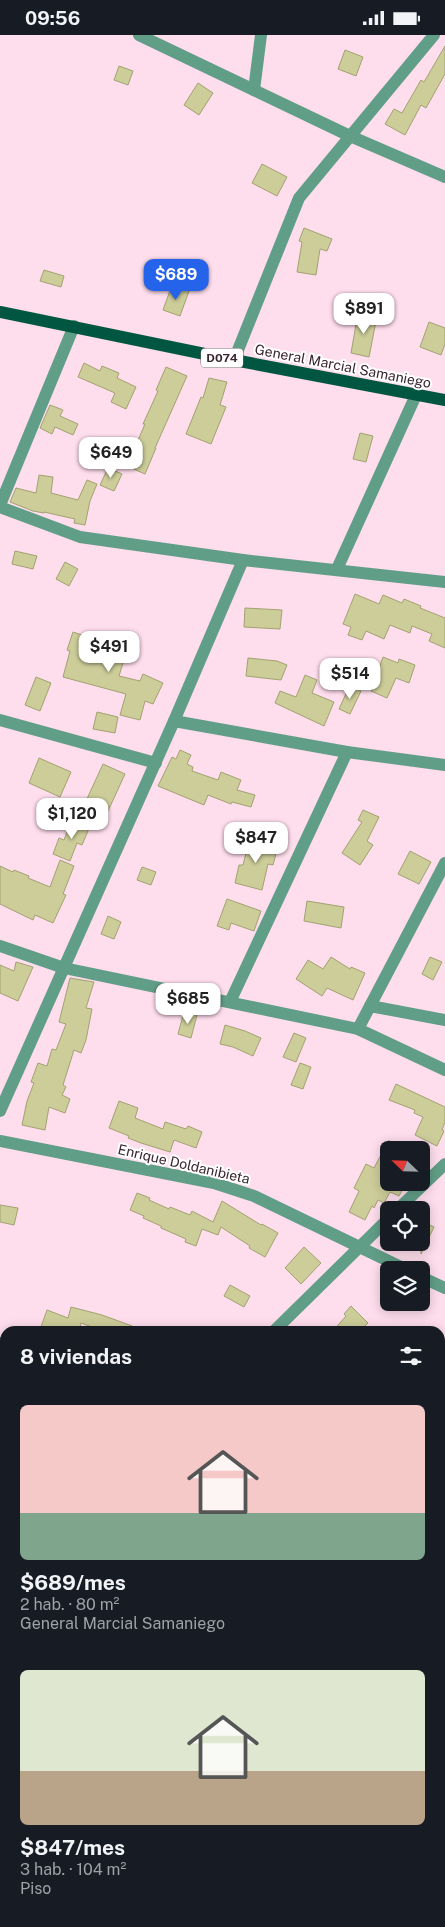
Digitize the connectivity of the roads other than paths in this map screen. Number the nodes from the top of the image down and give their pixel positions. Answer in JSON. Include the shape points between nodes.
{"nodes":[{"id":1,"x":140,"y":35,"type":"edge"},
{"id":2,"x":261,"y":35,"type":"edge"},
{"id":3,"x":434,"y":35,"type":"edge"},
{"id":4,"x":254,"y":90,"type":"junction"},
{"id":5,"x":350,"y":136,"type":"junction"},
{"id":6,"x":445,"y":177,"type":"edge"},
{"id":7,"x":0,"y":312,"type":"edge"},
{"id":8,"x":74,"y":326,"type":"junction"},
{"id":9,"x":234,"y":360,"type":"junction"},
{"id":10,"x":416,"y":395,"type":"junction"},
{"id":11,"x":445,"y":400,"type":"edge"},
{"id":12,"x":0,"y":506,"type":"edge"},
{"id":13,"x":243,"y":560,"type":"junction"},
{"id":14,"x":337,"y":569,"type":"junction"},
{"id":15,"x":445,"y":582,"type":"edge"},
{"id":16,"x":0,"y":720,"type":"edge"},
{"id":17,"x":174,"y":721,"type":"junction"},
{"id":18,"x":347,"y":752,"type":"junction"},
{"id":19,"x":156,"y":763,"type":"junction"},
{"id":20,"x":445,"y":765,"type":"edge"},
{"id":21,"x":445,"y":863,"type":"edge"},
{"id":22,"x":0,"y":946,"type":"edge"},
{"id":23,"x":64,"y":968,"type":"junction"},
{"id":24,"x":230,"y":1002,"type":"junction"},
{"id":25,"x":370,"y":1006,"type":"junction"},
{"id":26,"x":445,"y":1020,"type":"edge"},
{"id":27,"x":358,"y":1029,"type":"junction"},
{"id":28,"x":445,"y":1071,"type":"edge"},
{"id":29,"x":0,"y":1111,"type":"edge"},
{"id":30,"x":0,"y":1141,"type":"edge"},
{"id":31,"x":445,"y":1164,"type":"edge"},
{"id":32,"x":406,"y":1201,"type":"edge"},
{"id":33,"x":380,"y":1226,"type":"edge"},
{"id":34,"x":358,"y":1247,"type":"junction"},
{"id":35,"x":388,"y":1261,"type":"edge"},
{"id":36,"x":430,"y":1281,"type":"edge"},
{"id":37,"x":445,"y":1288,"type":"edge"},
{"id":38,"x":279,"y":1326,"type":"edge"}],
"edges":[{"from":1,"to":4,"type":"street"},
{"from":2,"to":4,"type":"street"},
{"from":3,"to":5,"type":"street"},
{"from":4,"to":5,"type":"street"},
{"from":5,"to":6,"type":"street"},
{"from":5,"to":9,"type":"street","via":[[299,198]]},
{"from":7,"to":8,"type":"main road","name":"General Marcial Samaniego","number":"D074"},
{"from":8,"to":9,"type":"main road","name":"General Marcial Samaniego","number":"D074"},
{"from":8,"to":12,"type":"street"},
{"from":9,"to":10,"type":"main road","name":"General Marcial Samaniego","number":"D074"},
{"from":10,"to":11,"type":"main road","name":"General Marcial Samaniego","number":"D074"},
{"from":10,"to":14,"type":"street"},
{"from":12,"to":13,"type":"street","via":[[80,537]]},
{"from":13,"to":14,"type":"street"},
{"from":13,"to":17,"type":"street"},
{"from":14,"to":15,"type":"street"},
{"from":16,"to":19,"type":"street"},
{"from":17,"to":18,"type":"street"},
{"from":17,"to":19,"type":"street"},
{"from":18,"to":20,"type":"street"},
{"from":18,"to":24,"type":"street"},
{"from":19,"to":23,"type":"street"},
{"from":21,"to":25,"type":"street"},
{"from":22,"to":23,"type":"street"},
{"from":23,"to":24,"type":"street"},
{"from":23,"to":29,"type":"street"},
{"from":24,"to":27,"type":"street"},
{"from":25,"to":26,"type":"street"},
{"from":25,"to":27,"type":"street"},
{"from":27,"to":28,"type":"street"},
{"from":30,"to":34,"type":"street","name":"Enrique Doldanibieta","via":[[214,1183],[254,1196]]},
{"from":31,"to":32,"type":"street"},
{"from":33,"to":34,"type":"street"},
{"from":34,"to":35,"type":"street","name":"Enrique Doldanibieta"},
{"from":34,"to":38,"type":"street"},
{"from":36,"to":37,"type":"street"}]}
